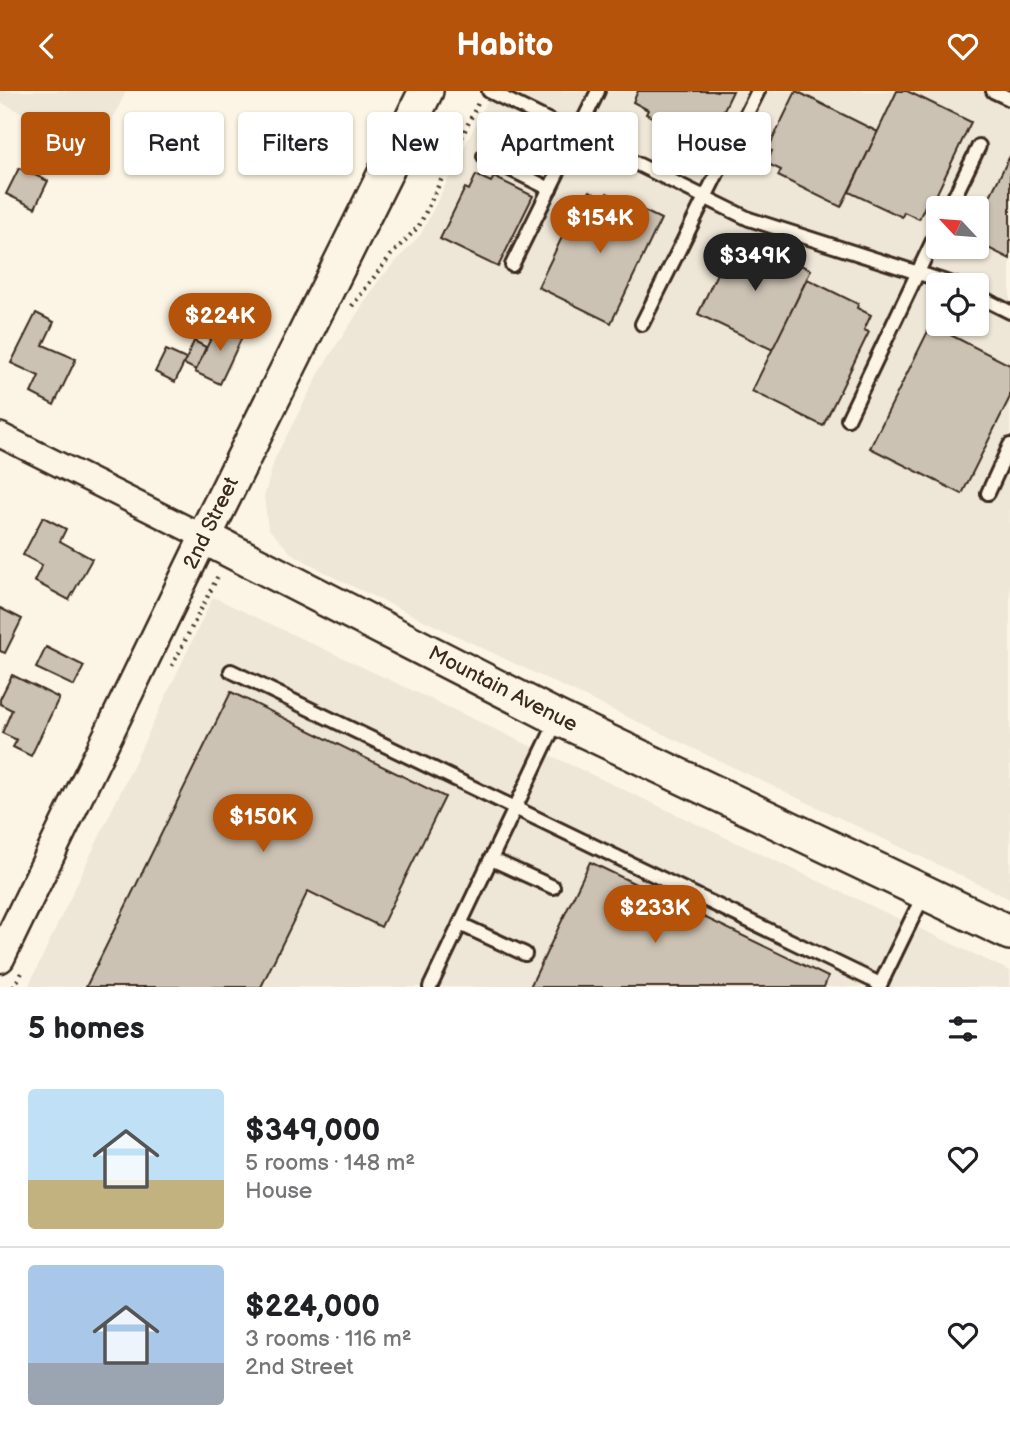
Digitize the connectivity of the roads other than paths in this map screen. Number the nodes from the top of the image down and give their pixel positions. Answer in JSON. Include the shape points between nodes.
{"nodes":[{"id":1,"x":426,"y":91,"type":"edge"},
{"id":2,"x":489,"y":91,"type":"edge"},
{"id":3,"x":598,"y":91,"type":"edge"},
{"id":4,"x":758,"y":91,"type":"edge"},
{"id":5,"x":993,"y":91,"type":"edge"},
{"id":6,"x":1010,"y":99,"type":"edge"},
{"id":7,"x":532,"y":112,"type":"edge"},
{"id":8,"x":588,"y":112,"type":"edge"},
{"id":9,"x":979,"y":146,"type":"dead end"},
{"id":10,"x":638,"y":165,"type":"edge"},
{"id":11,"x":522,"y":175,"type":"edge"},
{"id":12,"x":557,"y":175,"type":"edge"},
{"id":13,"x":550,"y":189,"type":"junction"},
{"id":14,"x":955,"y":196,"type":"edge"},
{"id":15,"x":702,"y":198,"type":"junction"},
{"id":16,"x":926,"y":254,"type":"edge"},
{"id":17,"x":512,"y":265,"type":"dead end"},
{"id":18,"x":917,"y":272,"type":"junction"},
{"id":19,"x":926,"y":275,"type":"edge"},
{"id":20,"x":989,"y":302,"type":"edge"},
{"id":21,"x":1010,"y":312,"type":"edge"},
{"id":22,"x":642,"y":324,"type":"dead end"},
{"id":23,"x":848,"y":419,"type":"dead end"},
{"id":24,"x":0,"y":436,"type":"edge"},
{"id":25,"x":1010,"y":446,"type":"edge"},
{"id":26,"x":988,"y":493,"type":"dead end"},
{"id":27,"x":204,"y":537,"type":"junction"},
{"id":28,"x":231,"y":671,"type":"dead end"},
{"id":29,"x":558,"y":718,"type":"junction"},
{"id":30,"x":514,"y":809,"type":"junction"},
{"id":31,"x":491,"y":859,"type":"junction"},
{"id":32,"x":553,"y":887,"type":"dead end"},
{"id":33,"x":925,"y":892,"type":"junction"},
{"id":34,"x":460,"y":925,"type":"junction"},
{"id":35,"x":1010,"y":933,"type":"edge"},
{"id":36,"x":525,"y":954,"type":"dead end"},
{"id":37,"x":0,"y":958,"type":"edge"},
{"id":38,"x":880,"y":986,"type":"edge"},
{"id":39,"x":430,"y":987,"type":"edge"}],
"edges":[{"from":1,"to":27,"type":"main road","name":"2nd Street"},
{"from":2,"to":7,"type":"lane"},
{"from":3,"to":8,"type":"lane"},
{"from":4,"to":15,"type":"lane"},
{"from":5,"to":6,"type":"lane"},
{"from":9,"to":14,"type":"lane"},
{"from":10,"to":15,"type":"lane"},
{"from":11,"to":13,"type":"lane"},
{"from":12,"to":13,"type":"lane"},
{"from":13,"to":17,"type":"lane"},
{"from":15,"to":18,"type":"lane","via":[[748,219]]},
{"from":15,"to":22,"type":"lane"},
{"from":16,"to":18,"type":"lane"},
{"from":18,"to":19,"type":"lane"},
{"from":18,"to":23,"type":"lane"},
{"from":20,"to":21,"type":"lane"},
{"from":24,"to":27,"type":"street","name":"Mountain Avenue"},
{"from":25,"to":26,"type":"lane"},
{"from":27,"to":29,"type":"main road","name":"Mountain Avenue"},
{"from":27,"to":37,"type":"street","name":"2nd Street"},
{"from":28,"to":30,"type":"lane"},
{"from":29,"to":30,"type":"lane"},
{"from":29,"to":33,"type":"main road","name":"Mountain Avenue"},
{"from":30,"to":31,"type":"lane"},
{"from":30,"to":38,"type":"lane"},
{"from":31,"to":32,"type":"lane"},
{"from":31,"to":34,"type":"lane"},
{"from":33,"to":35,"type":"main road","name":"Mountain Avenue"},
{"from":33,"to":38,"type":"lane"},
{"from":34,"to":36,"type":"lane"},
{"from":34,"to":39,"type":"lane"}]}
